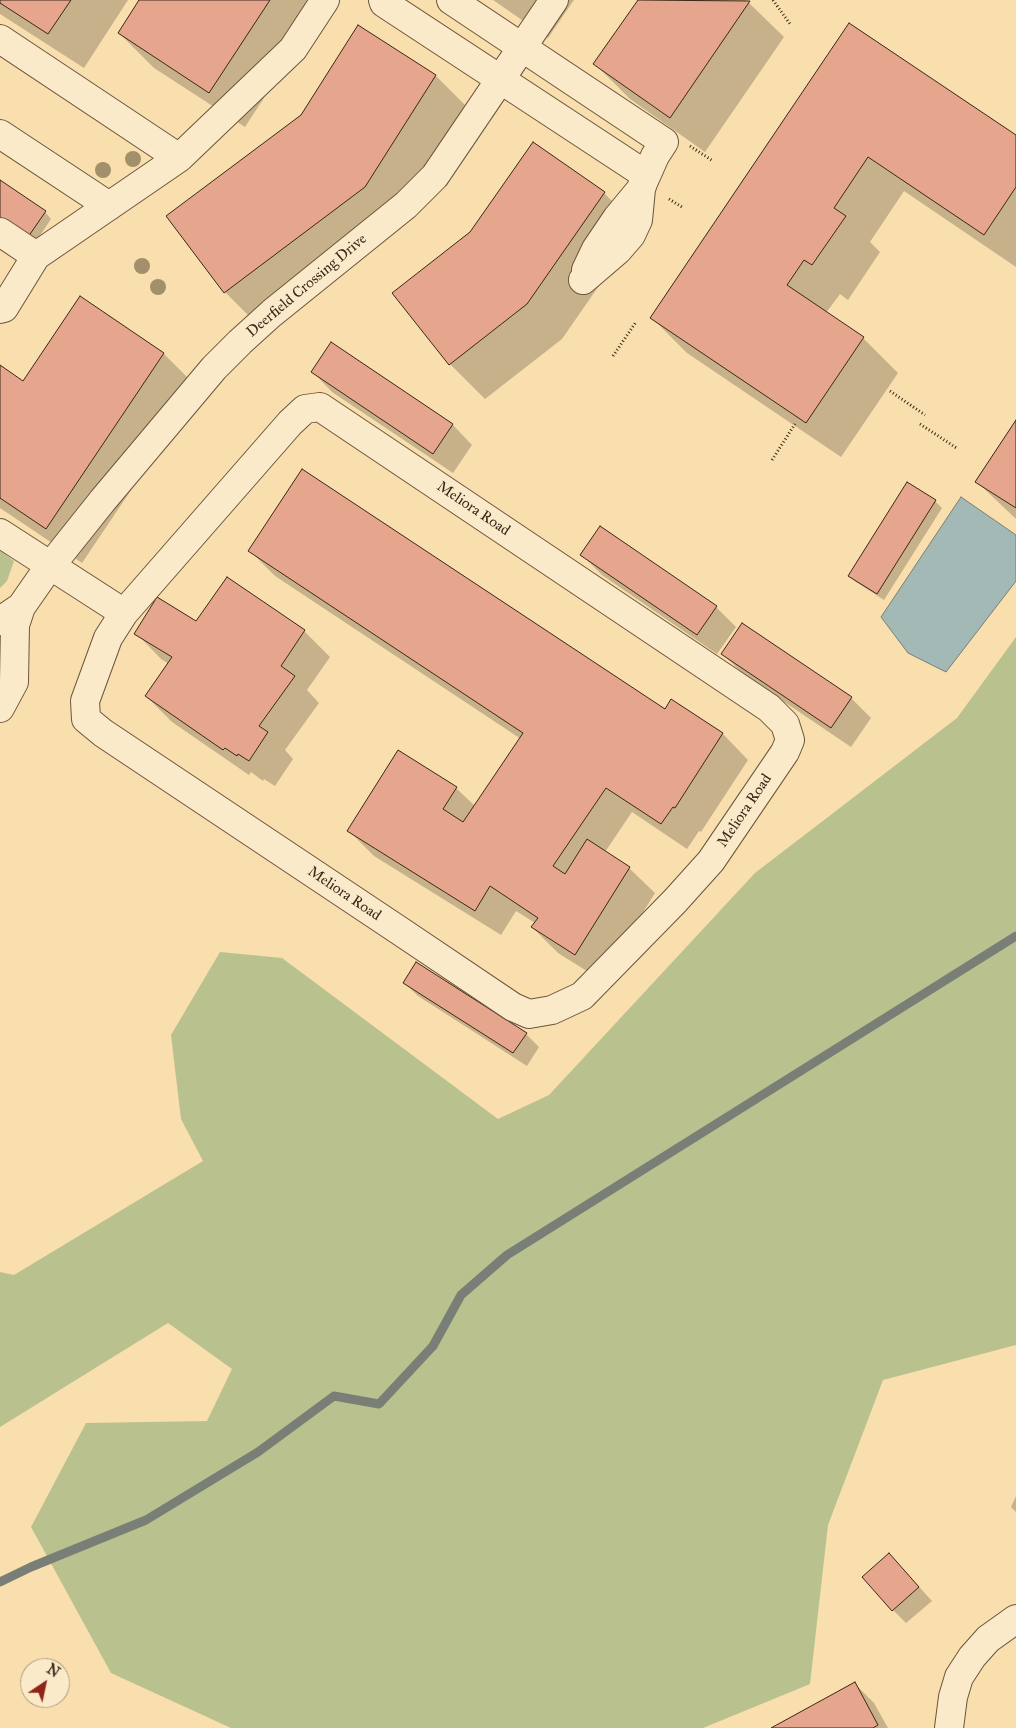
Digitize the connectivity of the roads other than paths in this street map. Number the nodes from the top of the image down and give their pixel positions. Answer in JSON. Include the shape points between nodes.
{"nodes":[{"id":1,"x":383,"y":0,"type":"edge"},
{"id":2,"x":451,"y":0,"type":"edge"},
{"id":3,"x":554,"y":0,"type":"edge"},
{"id":4,"x":323,"y":4,"type":"edge"},
{"id":5,"x":0,"y":39,"type":"edge"},
{"id":6,"x":522,"y":47,"type":"junction"},
{"id":7,"x":501,"y":80,"type":"junction"},
{"id":8,"x":0,"y":134,"type":"edge"},
{"id":9,"x":179,"y":158,"type":"junction"},
{"id":10,"x":109,"y":206,"type":"junction"},
{"id":11,"x":0,"y":232,"type":"edge"},
{"id":12,"x":36,"y":256,"type":"junction"},
{"id":13,"x":0,"y":309,"type":"edge"},
{"id":14,"x":0,"y":533,"type":"edge"},
{"id":15,"x":50,"y":566,"type":"junction"},
{"id":16,"x":124,"y":613,"type":"junction"},
{"id":17,"x":10,"y":614,"type":"edge"},
{"id":18,"x":0,"y":708,"type":"edge"},
{"id":19,"x":1016,"y":1619,"type":"edge"},
{"id":20,"x":949,"y":1728,"type":"edge"}],
"edges":[{"from":1,"to":7,"type":"street"},
{"from":2,"to":6,"type":"street"},
{"from":3,"to":6,"type":"street","name":"Deerfield Crossing Drive"},
{"from":4,"to":9,"type":"street","via":[[294,49]]},
{"from":5,"to":9,"type":"street"},
{"from":6,"to":7,"type":"street","name":"Deerfield Crossing Drive"},
{"from":6,"to":7,"type":"street","via":[[664,142],[644,182]]},
{"from":7,"to":15,"type":"street","name":"Deerfield Crossing Drive","via":[[426,186],[272,313],[214,368]]},
{"from":8,"to":10,"type":"street"},
{"from":9,"to":10,"type":"street"},
{"from":10,"to":12,"type":"street"},
{"from":11,"to":12,"type":"street"},
{"from":12,"to":13,"type":"street","via":[[4,308]]},
{"from":14,"to":15,"type":"street"},
{"from":15,"to":16,"type":"street"},
{"from":15,"to":17,"type":"street","name":"Deerfield Crossing Drive"},
{"from":16,"to":16,"type":"street","name":"Meliora Road","via":[[108,638],[85,701],[86,719],[102,733],[513,1007],[529,1014],[552,1010],[582,996],[675,901],[712,860],[790,740],[786,724],[769,708],[320,407],[305,409],[290,423]]},
{"from":17,"to":18,"type":"street","via":[[15,625],[14,682]]},
{"from":19,"to":20,"type":"street","via":[[988,1640],[959,1677]]}]}
